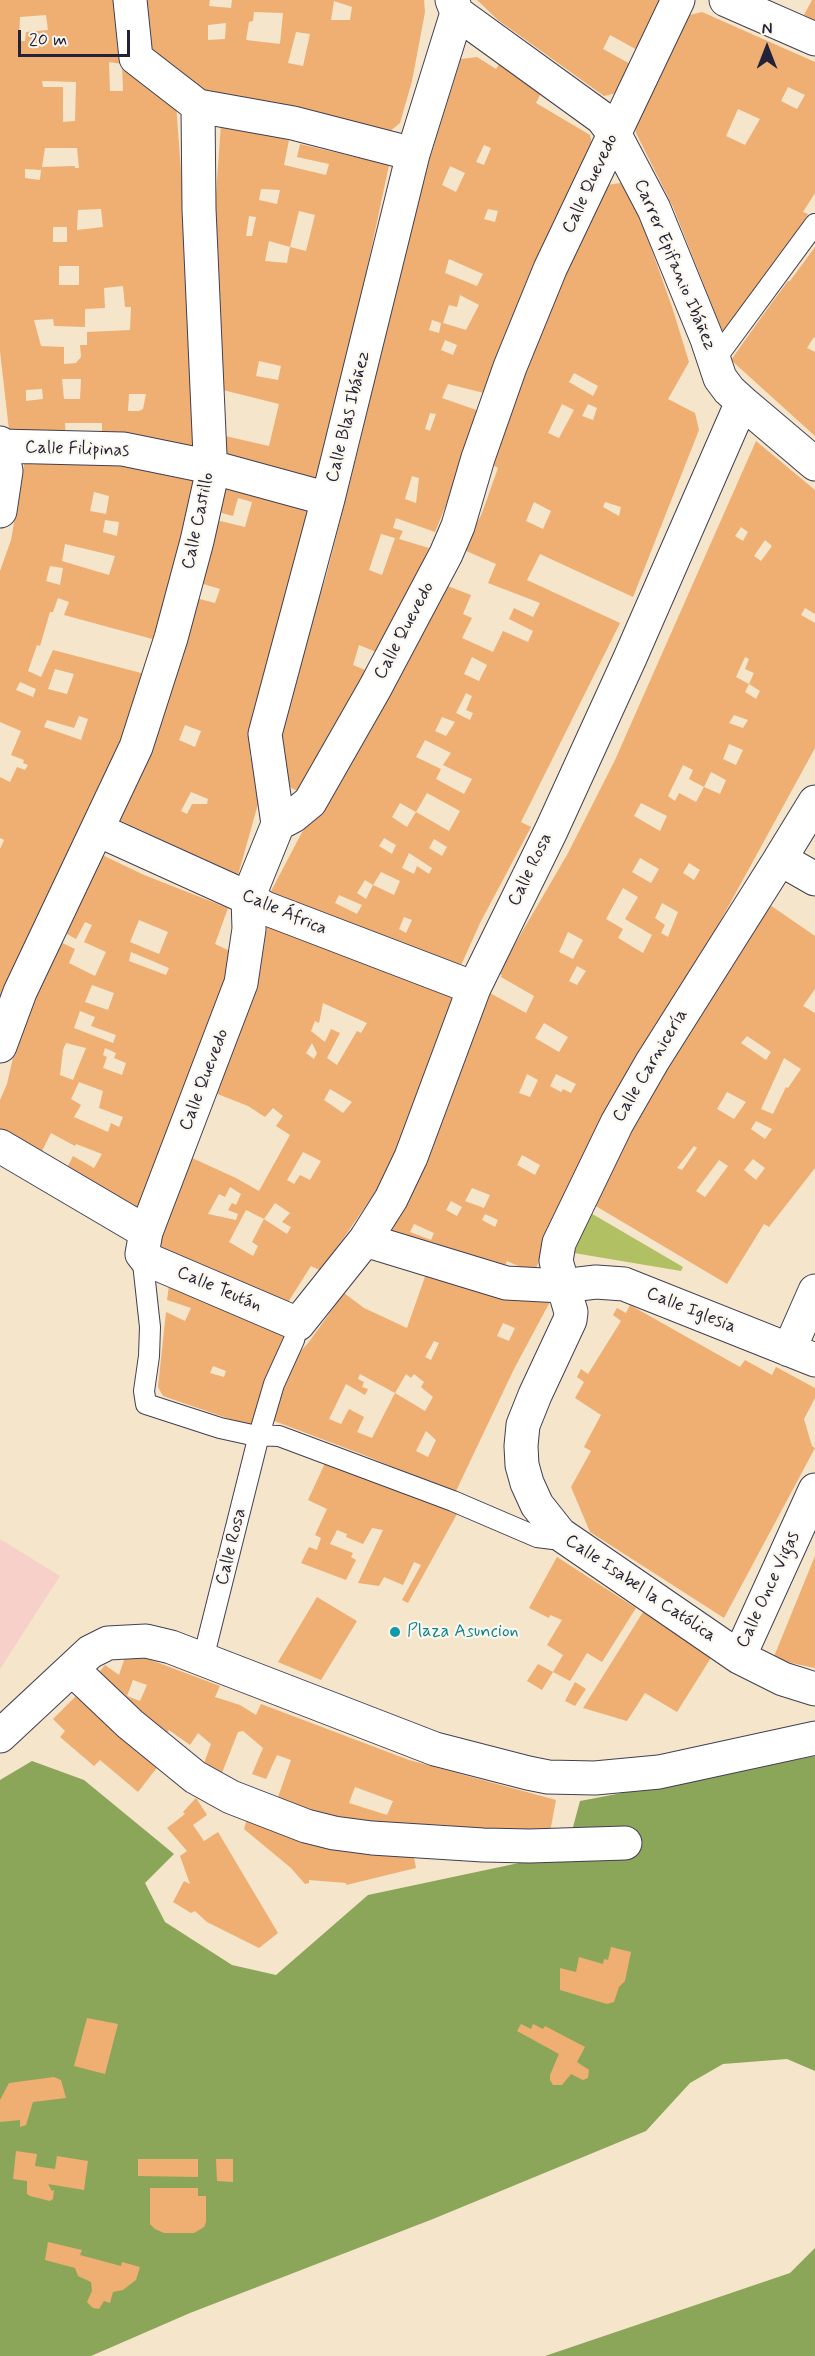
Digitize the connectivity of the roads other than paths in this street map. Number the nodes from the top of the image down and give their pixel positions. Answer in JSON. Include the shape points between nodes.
{"nodes":[{"id":1,"x":130,"y":0,"type":"edge"},
{"id":2,"x":678,"y":0,"type":"edge"},
{"id":3,"x":726,"y":0,"type":"edge"},
{"id":4,"x":454,"y":6,"type":"edge"},
{"id":5,"x":789,"y":12,"type":"edge"},
{"id":6,"x":815,"y":39,"type":"edge"},
{"id":7,"x":198,"y":106,"type":"junction"},
{"id":8,"x":615,"y":135,"type":"junction"},
{"id":9,"x":413,"y":154,"type":"junction"},
{"id":10,"x":815,"y":224,"type":"edge"},
{"id":11,"x":714,"y":361,"type":"junction"},
{"id":12,"x":742,"y":402,"type":"junction"},
{"id":13,"x":0,"y":445,"type":"edge"},
{"id":14,"x":815,"y":464,"type":"edge"},
{"id":15,"x":211,"y":467,"type":"junction"},
{"id":16,"x":328,"y":499,"type":"junction"},
{"id":17,"x":0,"y":511,"type":"edge"},
{"id":18,"x":815,"y":802,"type":"edge"},
{"id":19,"x":278,"y":824,"type":"junction"},
{"id":20,"x":98,"y":830,"type":"junction"},
{"id":21,"x":780,"y":860,"type":"junction"},
{"id":22,"x":815,"y":879,"type":"edge"},
{"id":23,"x":248,"y":898,"type":"junction"},
{"id":24,"x":474,"y":988,"type":"junction"},
{"id":25,"x":0,"y":1046,"type":"edge"},
{"id":26,"x":0,"y":1146,"type":"edge"},
{"id":27,"x":365,"y":1240,"type":"junction"},
{"id":28,"x":144,"y":1243,"type":"junction"},
{"id":29,"x":562,"y":1286,"type":"junction"},
{"id":30,"x":815,"y":1292,"type":"edge"},
{"id":31,"x":815,"y":1322,"type":"edge"},
{"id":32,"x":298,"y":1324,"type":"junction"},
{"id":33,"x":802,"y":1355,"type":"edge"},
{"id":34,"x":259,"y":1435,"type":"junction"},
{"id":35,"x":815,"y":1490,"type":"edge"},
{"id":36,"x":560,"y":1534,"type":"junction"},
{"id":37,"x":739,"y":1657,"type":"junction"},
{"id":38,"x":203,"y":1659,"type":"junction"},
{"id":39,"x":81,"y":1660,"type":"junction"},
{"id":40,"x":815,"y":1689,"type":"edge"},
{"id":41,"x":0,"y":1736,"type":"edge"},
{"id":42,"x":815,"y":1738,"type":"edge"},
{"id":43,"x":625,"y":1843,"type":"dead end"}],
"edges":[{"from":1,"to":7,"type":"street","via":[[136,58]]},
{"from":2,"to":8,"type":"street","name":"Calle Quevedo"},
{"from":3,"to":5,"type":"street"},
{"from":4,"to":8,"type":"street","name":"Carrer Epifanio Ibáñez","via":[[602,118]]},
{"from":4,"to":9,"type":"street","name":"Calle Blas Ibáñez"},
{"from":5,"to":6,"type":"street"},
{"from":7,"to":9,"type":"street","via":[[293,123]]},
{"from":7,"to":15,"type":"street","name":"Calle Castillo"},
{"from":8,"to":11,"type":"street","name":"Carrer Epifanio Ibáñez","via":[[654,209]]},
{"from":8,"to":19,"type":"street","name":"Calle Quevedo","via":[[550,269],[510,367],[446,554],[310,802]]},
{"from":9,"to":16,"type":"street","name":"Calle Blas Ibáñez"},
{"from":10,"to":11,"type":"lane"},
{"from":11,"to":12,"type":"street","name":"Carrer Epifanio Ibáñez","via":[[720,378]]},
{"from":12,"to":14,"type":"street","name":"Carrer Epifanio Ibáñez"},
{"from":12,"to":24,"type":"street","name":"Calle Rosa","via":[[551,831]]},
{"from":13,"to":15,"type":"street","name":"Calle Filipinas","via":[[123,449]]},
{"from":13,"to":17,"type":"street","via":[[6,471]]},
{"from":15,"to":16,"type":"street","name":"Calle Filipinas"},
{"from":15,"to":20,"type":"street","name":"Calle Castillo","via":[[197,541],[151,703],[136,747]]},
{"from":16,"to":19,"type":"street","name":"Calle Blas Ibáñez","via":[[266,734]]},
{"from":18,"to":21,"type":"street","name":"Calle Carnicería"},
{"from":19,"to":23,"type":"street","name":"Calle Quevedo"},
{"from":20,"to":23,"type":"street","name":"Calle África"},
{"from":20,"to":25,"type":"street","name":"Calle Castillo","via":[[20,992]]},
{"from":21,"to":22,"type":"street"},
{"from":21,"to":29,"type":"street","name":"Calle Carnicería","via":[[617,1123],[560,1243],[555,1261]]},
{"from":23,"to":24,"type":"street","name":"Calle África","via":[[265,908]]},
{"from":23,"to":28,"type":"street","name":"Calle Quevedo","via":[[249,928],[241,983]]},
{"from":24,"to":27,"type":"street","name":"Calle Rosa","via":[[411,1157]]},
{"from":26,"to":28,"type":"street","name":"Calle Teután"},
{"from":27,"to":29,"type":"street","name":"Calle Iglesia","via":[[490,1280]]},
{"from":27,"to":32,"type":"street","name":"Calle Rosa"},
{"from":28,"to":32,"type":"street","name":"Calle Teután","via":[[146,1259]]},
{"from":28,"to":34,"type":"lane","name":"Calle Isabel la Católica","via":[[150,1327],[146,1404],[220,1428]]},
{"from":29,"to":33,"type":"street","name":"Calle Iglesia","via":[[624,1284]]},
{"from":29,"to":36,"type":"street","name":"Calle Carnicería","via":[[569,1302],[570,1320],[535,1395],[520,1446],[527,1483],[537,1505]]},
{"from":30,"to":33,"type":"street"},
{"from":31,"to":33,"type":"street"},
{"from":32,"to":34,"type":"lane","name":"Calle Rosa"},
{"from":34,"to":36,"type":"lane","name":"Calle Isabel la Católica","via":[[279,1436],[363,1466],[537,1537],[553,1539]]},
{"from":34,"to":38,"type":"lane","name":"Calle Rosa"},
{"from":35,"to":37,"type":"street","name":"Calle Once Vigas"},
{"from":36,"to":37,"type":"street","name":"Calle Isabel la Católica"},
{"from":37,"to":40,"type":"street","name":"Calle Isabel la Católica","via":[[783,1679]]},
{"from":38,"to":39,"type":"street","via":[[146,1641],[108,1643]]},
{"from":38,"to":42,"type":"street","via":[[435,1749],[548,1776],[595,1778],[659,1772]]},
{"from":39,"to":41,"type":"street"},
{"from":39,"to":43,"type":"street","via":[[130,1724],[195,1776],[231,1797],[306,1826],[372,1838],[483,1845]]}]}
